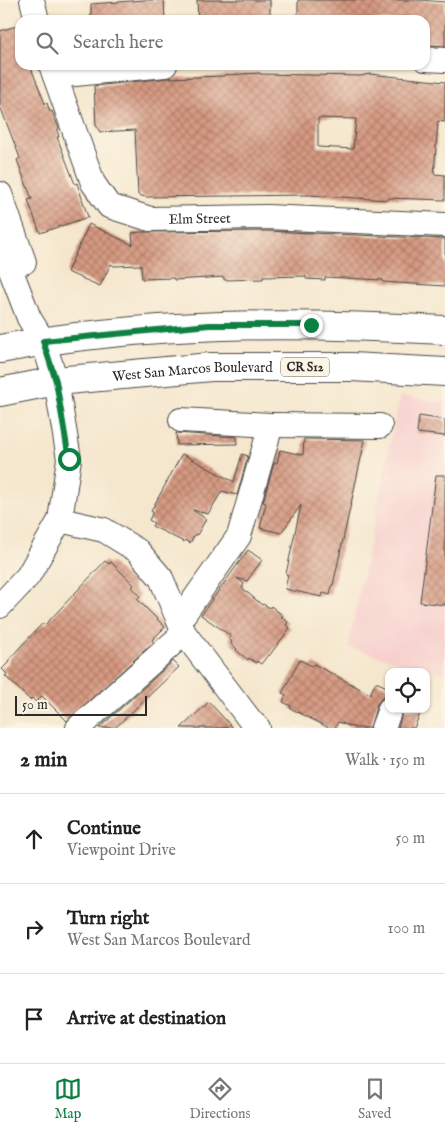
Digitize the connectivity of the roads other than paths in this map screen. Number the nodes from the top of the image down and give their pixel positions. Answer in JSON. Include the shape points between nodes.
{"nodes":[{"id":1,"x":32,"y":0,"type":"edge"},
{"id":2,"x":36,"y":15,"type":"edge"},
{"id":3,"x":430,"y":59,"type":"edge"},
{"id":4,"x":445,"y":60,"type":"edge"},
{"id":5,"x":72,"y":70,"type":"edge"},
{"id":6,"x":53,"y":71,"type":"edge"},
{"id":7,"x":2,"y":208,"type":"edge"},
{"id":8,"x":445,"y":225,"type":"edge"},
{"id":9,"x":0,"y":242,"type":"edge"},
{"id":10,"x":445,"y":330,"type":"edge"},
{"id":11,"x":43,"y":341,"type":"junction"},
{"id":12,"x":0,"y":349,"type":"edge"},
{"id":13,"x":445,"y":372,"type":"edge"},
{"id":14,"x":56,"y":381,"type":"junction"},
{"id":15,"x":0,"y":392,"type":"edge"},
{"id":16,"x":181,"y":420,"type":"dead end"},
{"id":17,"x":271,"y":425,"type":"junction"},
{"id":18,"x":380,"y":426,"type":"dead end"},
{"id":19,"x":60,"y":520,"type":"junction"},
{"id":20,"x":0,"y":606,"type":"edge"},
{"id":21,"x":182,"y":627,"type":"junction"},
{"id":22,"x":389,"y":713,"type":"edge"},
{"id":23,"x":78,"y":728,"type":"edge"},
{"id":24,"x":258,"y":728,"type":"edge"},
{"id":25,"x":383,"y":728,"type":"edge"}],
"edges":[{"from":1,"to":2,"type":"street"},
{"from":3,"to":4,"type":"street"},
{"from":5,"to":6,"type":"street"},
{"from":6,"to":8,"type":"street","name":"Elm Street","via":[[93,183],[109,206],[150,218],[267,217]]},
{"from":7,"to":11,"type":"street","via":[[40,312]]},
{"from":9,"to":11,"type":"street","via":[[29,318]]},
{"from":10,"to":11,"type":"main road","via":[[352,325],[209,325]]},
{"from":11,"to":12,"type":"main road"},
{"from":11,"to":14,"type":"street"},
{"from":13,"to":14,"type":"main road","name":"West San Marcos Boulevard","number":"CR S12","via":[[351,367],[211,367]]},
{"from":14,"to":15,"type":"main road","name":"West San Marcos Boulevard","number":"CR S12"},
{"from":14,"to":19,"type":"street","via":[[69,459]]},
{"from":16,"to":17,"type":"street"},
{"from":17,"to":18,"type":"street"},
{"from":17,"to":21,"type":"street","via":[[239,536]]},
{"from":19,"to":20,"type":"street","via":[[28,576]]},
{"from":19,"to":21,"type":"street","via":[[104,530],[138,550],[161,578]]},
{"from":21,"to":23,"type":"street"},
{"from":21,"to":24,"type":"street"},
{"from":22,"to":25,"type":"street"}]}
